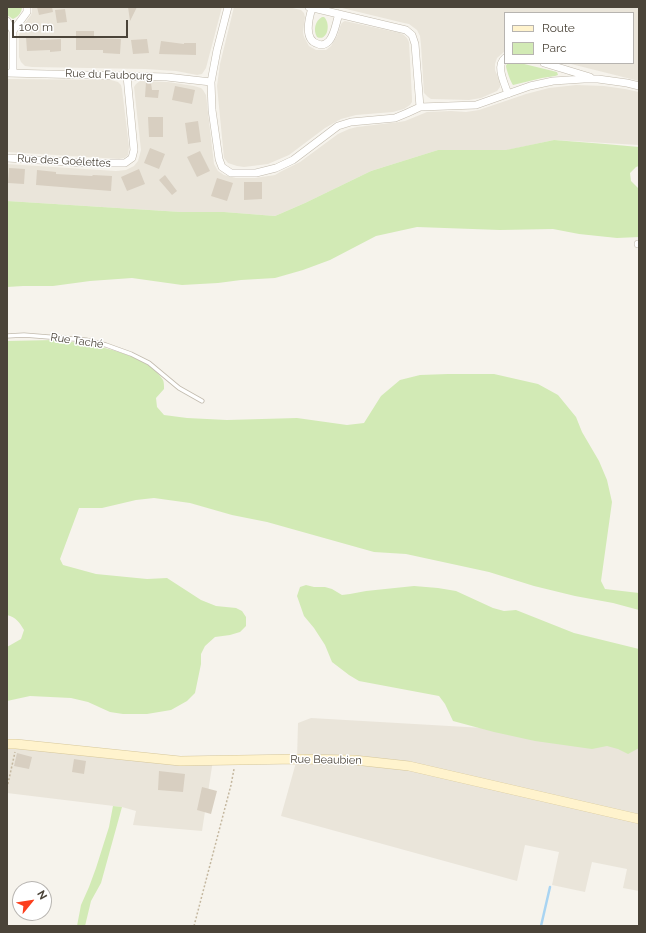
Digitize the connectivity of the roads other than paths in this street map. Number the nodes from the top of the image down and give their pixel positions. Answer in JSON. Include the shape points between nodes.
{"nodes":[{"id":1,"x":28,"y":7,"type":"edge"},
{"id":2,"x":228,"y":7,"type":"edge"},
{"id":3,"x":310,"y":7,"type":"edge"},
{"id":4,"x":339,"y":14,"type":"junction"},
{"id":5,"x":7,"y":21,"type":"edge"},
{"id":6,"x":13,"y":32,"type":"junction"},
{"id":7,"x":504,"y":59,"type":"edge"},
{"id":8,"x":547,"y":64,"type":"edge"},
{"id":9,"x":10,"y":73,"type":"edge"},
{"id":10,"x":127,"y":76,"type":"junction"},
{"id":11,"x":598,"y":79,"type":"junction"},
{"id":12,"x":211,"y":82,"type":"junction"},
{"id":13,"x":639,"y":86,"type":"edge"},
{"id":14,"x":508,"y":94,"type":"junction"},
{"id":15,"x":420,"y":107,"type":"junction"},
{"id":16,"x":7,"y":158,"type":"edge"},
{"id":17,"x":7,"y":336,"type":"edge"},
{"id":18,"x":202,"y":401,"type":"dead end"},
{"id":19,"x":12,"y":744,"type":"edge"},
{"id":20,"x":639,"y":819,"type":"edge"}],
"edges":[{"from":1,"to":6,"type":"street"},
{"from":2,"to":12,"type":"street"},
{"from":3,"to":4,"type":"street"},
{"from":3,"to":4,"type":"street","via":[[310,37],[313,43],[320,45],[330,40]]},
{"from":4,"to":15,"type":"street","via":[[406,30],[412,35]]},
{"from":5,"to":6,"type":"street"},
{"from":6,"to":9,"type":"street"},
{"from":7,"to":14,"type":"street","via":[[500,66]]},
{"from":8,"to":11,"type":"street"},
{"from":9,"to":10,"type":"street","name":"Rue du Faubourg"},
{"from":10,"to":12,"type":"street","name":"Rue du Faubourg"},
{"from":10,"to":16,"type":"street","name":"Rue des Goélettes","via":[[134,150],[132,158],[125,163]]},
{"from":11,"to":13,"type":"street"},
{"from":11,"to":14,"type":"street","via":[[553,81]]},
{"from":12,"to":15,"type":"street","via":[[219,159],[222,167],[232,173],[256,173],[276,168],[293,160],[338,126],[358,121],[395,118]]},
{"from":14,"to":15,"type":"street","via":[[476,105]]},
{"from":17,"to":18,"type":"lane","name":"Rue Taché","via":[[86,340],[106,345],[149,363],[179,388]]},
{"from":19,"to":20,"type":"main road","name":"Rue Beaubien","via":[[180,761],[354,760],[409,766]]}]}
